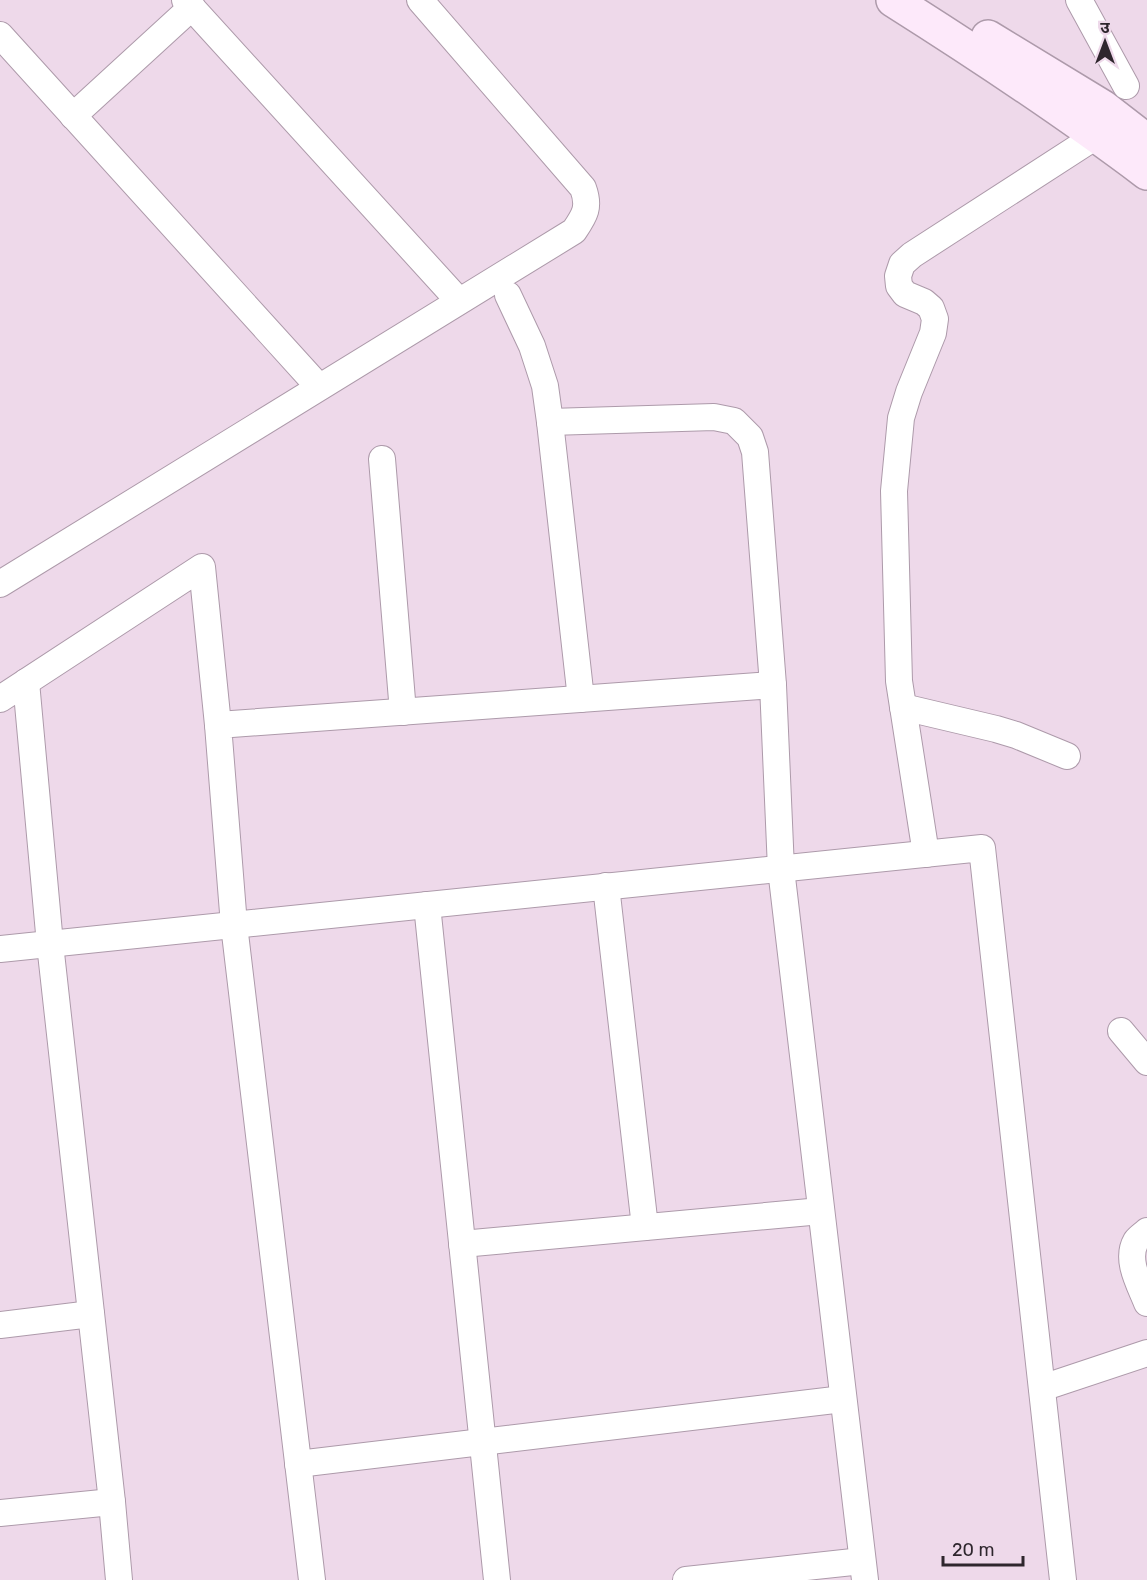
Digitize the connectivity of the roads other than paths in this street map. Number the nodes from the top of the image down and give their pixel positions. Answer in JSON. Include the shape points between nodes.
{"nodes":[{"id":1,"x":420,"y":0,"type":"edge"},
{"id":2,"x":893,"y":0,"type":"edge"},
{"id":3,"x":928,"y":0,"type":"edge"},
{"id":4,"x":1079,"y":0,"type":"edge"},
{"id":5,"x":188,"y":4,"type":"edge"},
{"id":6,"x":0,"y":35,"type":"edge"},
{"id":7,"x":1118,"y":102,"type":"edge"},
{"id":8,"x":73,"y":116,"type":"junction"},
{"id":9,"x":1147,"y":141,"type":"edge"},
{"id":10,"x":1147,"y":173,"type":"edge"},
{"id":11,"x":508,"y":295,"type":"dead end"},
{"id":12,"x":459,"y":302,"type":"junction"},
{"id":13,"x":320,"y":387,"type":"junction"},
{"id":14,"x":550,"y":422,"type":"junction"},
{"id":15,"x":382,"y":459,"type":"dead end"},
{"id":16,"x":0,"y":584,"type":"edge"},
{"id":17,"x":26,"y":682,"type":"junction"},
{"id":18,"x":773,"y":685,"type":"junction"},
{"id":19,"x":0,"y":699,"type":"edge"},
{"id":20,"x":581,"y":699,"type":"junction"},
{"id":21,"x":903,"y":707,"type":"junction"},
{"id":22,"x":403,"y":712,"type":"junction"},
{"id":23,"x":218,"y":725,"type":"junction"},
{"id":24,"x":1067,"y":756,"type":"dead end"},
{"id":25,"x":927,"y":854,"type":"junction"},
{"id":26,"x":781,"y":869,"type":"junction"},
{"id":27,"x":606,"y":886,"type":"junction"},
{"id":28,"x":427,"y":905,"type":"junction"},
{"id":29,"x":234,"y":925,"type":"junction"},
{"id":30,"x":50,"y":944,"type":"junction"},
{"id":31,"x":0,"y":949,"type":"edge"},
{"id":32,"x":1121,"y":1031,"type":"dead end"},
{"id":33,"x":1147,"y":1062,"type":"edge"},
{"id":34,"x":821,"y":1211,"type":"junction"},
{"id":35,"x":645,"y":1227,"type":"junction"},
{"id":36,"x":1147,"y":1231,"type":"edge"},
{"id":37,"x":462,"y":1244,"type":"junction"},
{"id":38,"x":1147,"y":1303,"type":"edge"},
{"id":39,"x":91,"y":1314,"type":"junction"},
{"id":40,"x":0,"y":1325,"type":"edge"},
{"id":41,"x":1147,"y":1353,"type":"edge"},
{"id":42,"x":1042,"y":1388,"type":"junction"},
{"id":43,"x":843,"y":1399,"type":"junction"},
{"id":44,"x":482,"y":1442,"type":"junction"},
{"id":45,"x":298,"y":1464,"type":"junction"},
{"id":46,"x":112,"y":1502,"type":"junction"},
{"id":47,"x":0,"y":1513,"type":"edge"},
{"id":48,"x":864,"y":1570,"type":"edge"},
{"id":49,"x":119,"y":1580,"type":"edge"},
{"id":50,"x":312,"y":1580,"type":"edge"},
{"id":51,"x":497,"y":1580,"type":"edge"},
{"id":52,"x":686,"y":1580,"type":"edge"},
{"id":53,"x":1063,"y":1580,"type":"edge"}],
"edges":[{"from":1,"to":12,"type":"street","via":[[583,189],[587,200],[585,215],[574,231]]},
{"from":2,"to":7,"type":"main road","via":[[944,32]]},
{"from":3,"to":7,"type":"main road"},
{"from":4,"to":7,"type":"street"},
{"from":5,"to":8,"type":"street"},
{"from":5,"to":12,"type":"street"},
{"from":6,"to":8,"type":"street"},
{"from":7,"to":9,"type":"main road"},
{"from":7,"to":10,"type":"main road"},
{"from":7,"to":21,"type":"street","via":[[902,264],[899,286],[905,294],[931,308],[935,319],[901,418],[894,491]]},
{"from":8,"to":13,"type":"street"},
{"from":11,"to":14,"type":"street","via":[[532,346],[545,386]]},
{"from":12,"to":13,"type":"street"},
{"from":13,"to":16,"type":"street"},
{"from":14,"to":18,"type":"street","via":[[714,417],[734,421],[750,437],[755,452]]},
{"from":14,"to":20,"type":"street"},
{"from":15,"to":22,"type":"street"},
{"from":17,"to":19,"type":"street"},
{"from":17,"to":23,"type":"street","via":[[202,567]]},
{"from":17,"to":30,"type":"street"},
{"from":18,"to":20,"type":"street"},
{"from":18,"to":26,"type":"street"},
{"from":20,"to":22,"type":"street"},
{"from":21,"to":24,"type":"street","via":[[996,729]]},
{"from":21,"to":25,"type":"street"},
{"from":22,"to":23,"type":"street"},
{"from":23,"to":29,"type":"street"},
{"from":25,"to":26,"type":"street"},
{"from":25,"to":42,"type":"street","via":[[982,848]]},
{"from":26,"to":27,"type":"street"},
{"from":26,"to":34,"type":"street"},
{"from":27,"to":28,"type":"street"},
{"from":27,"to":35,"type":"street"},
{"from":28,"to":29,"type":"street"},
{"from":28,"to":37,"type":"street"},
{"from":29,"to":30,"type":"street"},
{"from":29,"to":45,"type":"street"},
{"from":30,"to":31,"type":"street"},
{"from":30,"to":39,"type":"street"},
{"from":32,"to":33,"type":"street"},
{"from":34,"to":35,"type":"street"},
{"from":34,"to":43,"type":"street"},
{"from":35,"to":37,"type":"street"},
{"from":36,"to":38,"type":"street","via":[[1136,1241],[1133,1253],[1133,1266]]},
{"from":37,"to":44,"type":"street"},
{"from":39,"to":40,"type":"street"},
{"from":39,"to":46,"type":"street"},
{"from":41,"to":42,"type":"street"},
{"from":42,"to":53,"type":"street"},
{"from":43,"to":44,"type":"street"},
{"from":43,"to":48,"type":"street"},
{"from":44,"to":45,"type":"street"},
{"from":44,"to":51,"type":"street"},
{"from":45,"to":50,"type":"street"},
{"from":46,"to":47,"type":"street"},
{"from":46,"to":49,"type":"street"},
{"from":48,"to":52,"type":"street"}]}
